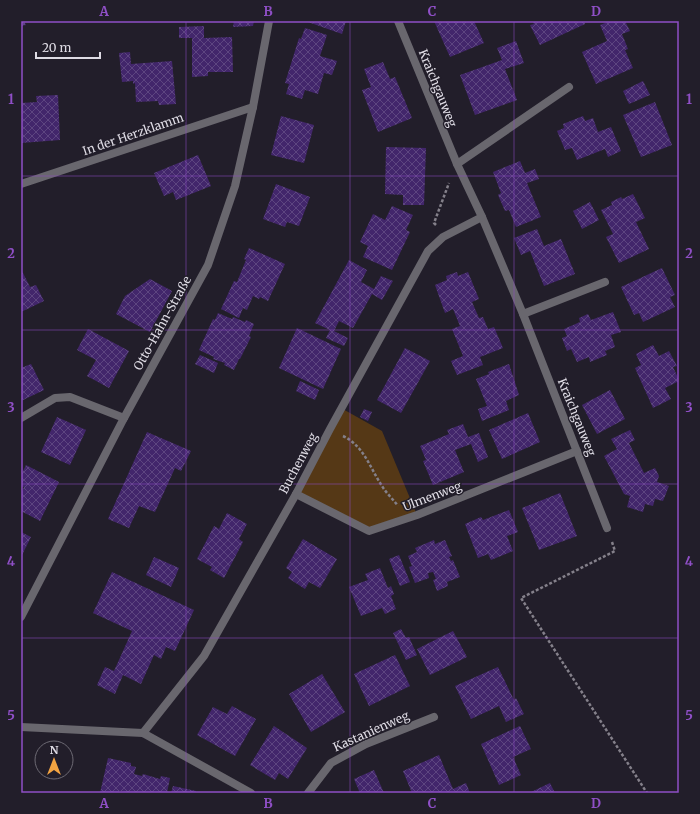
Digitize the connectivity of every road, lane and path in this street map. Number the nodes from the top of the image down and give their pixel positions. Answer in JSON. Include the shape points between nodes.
{"nodes":[{"id":1,"x":269,"y":21,"type":"edge"},
{"id":2,"x":398,"y":21,"type":"edge"},
{"id":3,"x":569,"y":87,"type":"dead end"},
{"id":4,"x":253,"y":106,"type":"junction"},
{"id":5,"x":457,"y":164,"type":"junction"},
{"id":6,"x":21,"y":184,"type":"edge"},
{"id":7,"x":482,"y":217,"type":"junction"},
{"id":8,"x":443,"y":237,"type":"junction"},
{"id":9,"x":605,"y":282,"type":"dead end"},
{"id":10,"x":523,"y":314,"type":"junction"},
{"id":11,"x":21,"y":418,"type":"edge"},
{"id":12,"x":124,"y":418,"type":"junction"},
{"id":13,"x":330,"y":429,"type":"junction"},
{"id":14,"x":578,"y":451,"type":"junction"},
{"id":15,"x":296,"y":494,"type":"junction"},
{"id":16,"x":406,"y":520,"type":"junction"},
{"id":17,"x":607,"y":528,"type":"joint"},
{"id":18,"x":21,"y":617,"type":"edge"},
{"id":19,"x":434,"y":717,"type":"dead end"},
{"id":20,"x":21,"y":727,"type":"edge"},
{"id":21,"x":143,"y":733,"type":"junction"},
{"id":22,"x":251,"y":793,"type":"edge"},
{"id":23,"x":308,"y":793,"type":"edge"},
{"id":24,"x":647,"y":793,"type":"edge"}],
"edges":[{"from":1,"to":4,"type":"street","name":"Otto-Hahn-Straße"},
{"from":2,"to":5,"type":"street","name":"Kraichgauweg"},
{"from":3,"to":5,"type":"street"},
{"from":4,"to":6,"type":"street","name":"In der Herzklamm"},
{"from":4,"to":12,"type":"street","name":"Otto-Hahn-Straße","via":[[235,186],[208,264]]},
{"from":5,"to":7,"type":"street","name":"Kraichgauweg"},
{"from":5,"to":8,"type":"path","via":[[434,223]]},
{"from":7,"to":8,"type":"street","name":"Buchenweg"},
{"from":7,"to":10,"type":"street","name":"Kraichgauweg"},
{"from":8,"to":13,"type":"street","name":"Buchenweg","via":[[428,251]]},
{"from":9,"to":10,"type":"street"},
{"from":10,"to":14,"type":"street","name":"Kraichgauweg"},
{"from":11,"to":12,"type":"street","via":[[55,398],[70,397]]},
{"from":12,"to":18,"type":"street","name":"Otto-Hahn-Straße"},
{"from":13,"to":15,"type":"street","name":"Buchenweg"},
{"from":13,"to":16,"type":"path","via":[[352,440],[363,452],[383,488]]},
{"from":14,"to":16,"type":"street","name":"Ulmenweg"},
{"from":14,"to":17,"type":"street","name":"Kraichgauweg"},
{"from":15,"to":16,"type":"street","name":"Ulmenweg","via":[[368,531]]},
{"from":15,"to":21,"type":"street","name":"Buchenweg","via":[[204,656]]},
{"from":17,"to":24,"type":"path","via":[[615,551],[521,598]]},
{"from":19,"to":23,"type":"street","name":"Kastanienweg","via":[[366,744],[331,763]]},
{"from":20,"to":21,"type":"street"},
{"from":21,"to":22,"type":"street"}]}
